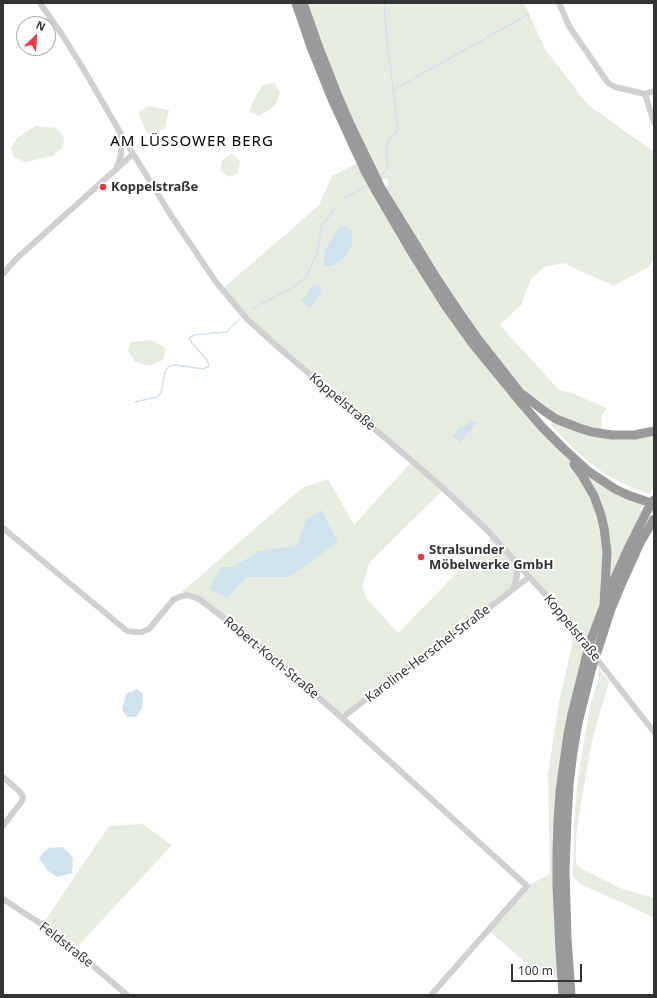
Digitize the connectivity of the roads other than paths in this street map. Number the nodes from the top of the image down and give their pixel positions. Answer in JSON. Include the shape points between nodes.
{"nodes":[{"id":1,"x":40,"y":3,"type":"edge"},
{"id":2,"x":296,"y":3,"type":"edge"},
{"id":3,"x":303,"y":3,"type":"edge"},
{"id":4,"x":559,"y":3,"type":"edge"},
{"id":5,"x":654,"y":91,"type":"edge"},
{"id":6,"x":645,"y":94,"type":"junction"},
{"id":7,"x":654,"y":122,"type":"edge"},
{"id":8,"x":121,"y":134,"type":"junction"},
{"id":9,"x":133,"y":154,"type":"junction"},
{"id":10,"x":117,"y":168,"type":"junction"},
{"id":11,"x":370,"y":173,"type":"junction"},
{"id":12,"x":379,"y":190,"type":"junction"},
{"id":13,"x":3,"y":274,"type":"edge"},
{"id":14,"x":521,"y":394,"type":"junction"},
{"id":15,"x":654,"y":431,"type":"edge"},
{"id":16,"x":549,"y":434,"type":"junction"},
{"id":17,"x":654,"y":499,"type":"edge"},
{"id":18,"x":654,"y":504,"type":"edge"},
{"id":19,"x":654,"y":519,"type":"edge"},
{"id":20,"x":3,"y":528,"type":"edge"},
{"id":21,"x":516,"y":562,"type":"junction"},
{"id":22,"x":530,"y":577,"type":"junction"},
{"id":23,"x":513,"y":590,"type":"junction"},
{"id":24,"x":604,"y":605,"type":"junction"},
{"id":25,"x":342,"y":718,"type":"junction"},
{"id":26,"x":654,"y":732,"type":"edge"},
{"id":27,"x":3,"y":777,"type":"edge"},
{"id":28,"x":3,"y":826,"type":"edge"},
{"id":29,"x":3,"y":899,"type":"edge"},
{"id":30,"x":127,"y":995,"type":"edge"},
{"id":31,"x":431,"y":995,"type":"edge"},
{"id":32,"x":563,"y":995,"type":"edge"},
{"id":33,"x":571,"y":995,"type":"edge"}],
"edges":[{"from":1,"to":8,"type":"street","name":"Koppelstraße","via":[[63,36]]},
{"from":2,"to":11,"type":"highway","via":[[332,99]]},
{"from":3,"to":11,"type":"highway"},
{"from":4,"to":6,"type":"street","via":[[569,26],[608,83]]},
{"from":5,"to":6,"type":"street"},
{"from":6,"to":7,"type":"street"},
{"from":8,"to":9,"type":"street","name":"Koppelstraße"},
{"from":8,"to":10,"type":"street","via":[[121,155]]},
{"from":9,"to":10,"type":"street"},
{"from":9,"to":21,"type":"street","name":"Koppelstraße","via":[[216,282],[247,319],[290,359],[444,489]]},
{"from":10,"to":13,"type":"street","via":[[16,259]]},
{"from":11,"to":12,"type":"highway"},
{"from":12,"to":14,"type":"highway","via":[[457,309]]},
{"from":12,"to":16,"type":"highway","via":[[415,257],[451,313],[472,343]]},
{"from":14,"to":15,"type":"highway","via":[[556,419],[592,432],[635,435]]},
{"from":14,"to":17,"type":"highway","via":[[563,442],[590,466],[630,490]]},
{"from":16,"to":18,"type":"highway","via":[[601,481],[628,495]]},
{"from":16,"to":24,"type":"highway","via":[[582,475],[592,491],[601,515],[607,552]]},
{"from":17,"to":24,"type":"highway","bridge":true,"via":[[627,551]]},
{"from":19,"to":33,"type":"highway","bridge":true,"via":[[641,540],[611,608],[592,667],[575,745],[569,784],[565,846]]},
{"from":20,"to":25,"type":"street","name":"Robert-Koch-Straße","via":[[127,631],[142,632],[149,629],[173,600],[179,597],[187,595],[199,599],[253,640]]},
{"from":21,"to":22,"type":"street","name":"Koppelstraße"},
{"from":21,"to":23,"type":"street","via":[[517,576]]},
{"from":22,"to":23,"type":"street","name":"Karoline-Herschel-Straße"},
{"from":22,"to":26,"type":"street","name":"Koppelstraße"},
{"from":23,"to":25,"type":"street","name":"Karoline-Herschel-Straße"},
{"from":24,"to":32,"type":"highway","bridge":true,"via":[[592,637],[572,714],[560,791],[557,886]]},
{"from":25,"to":31,"type":"street","name":"Robert-Koch-Straße","via":[[527,886]]},
{"from":27,"to":28,"type":"street","via":[[23,798]]},
{"from":29,"to":30,"type":"street","name":"Feldstraße","via":[[77,952]]}]}
